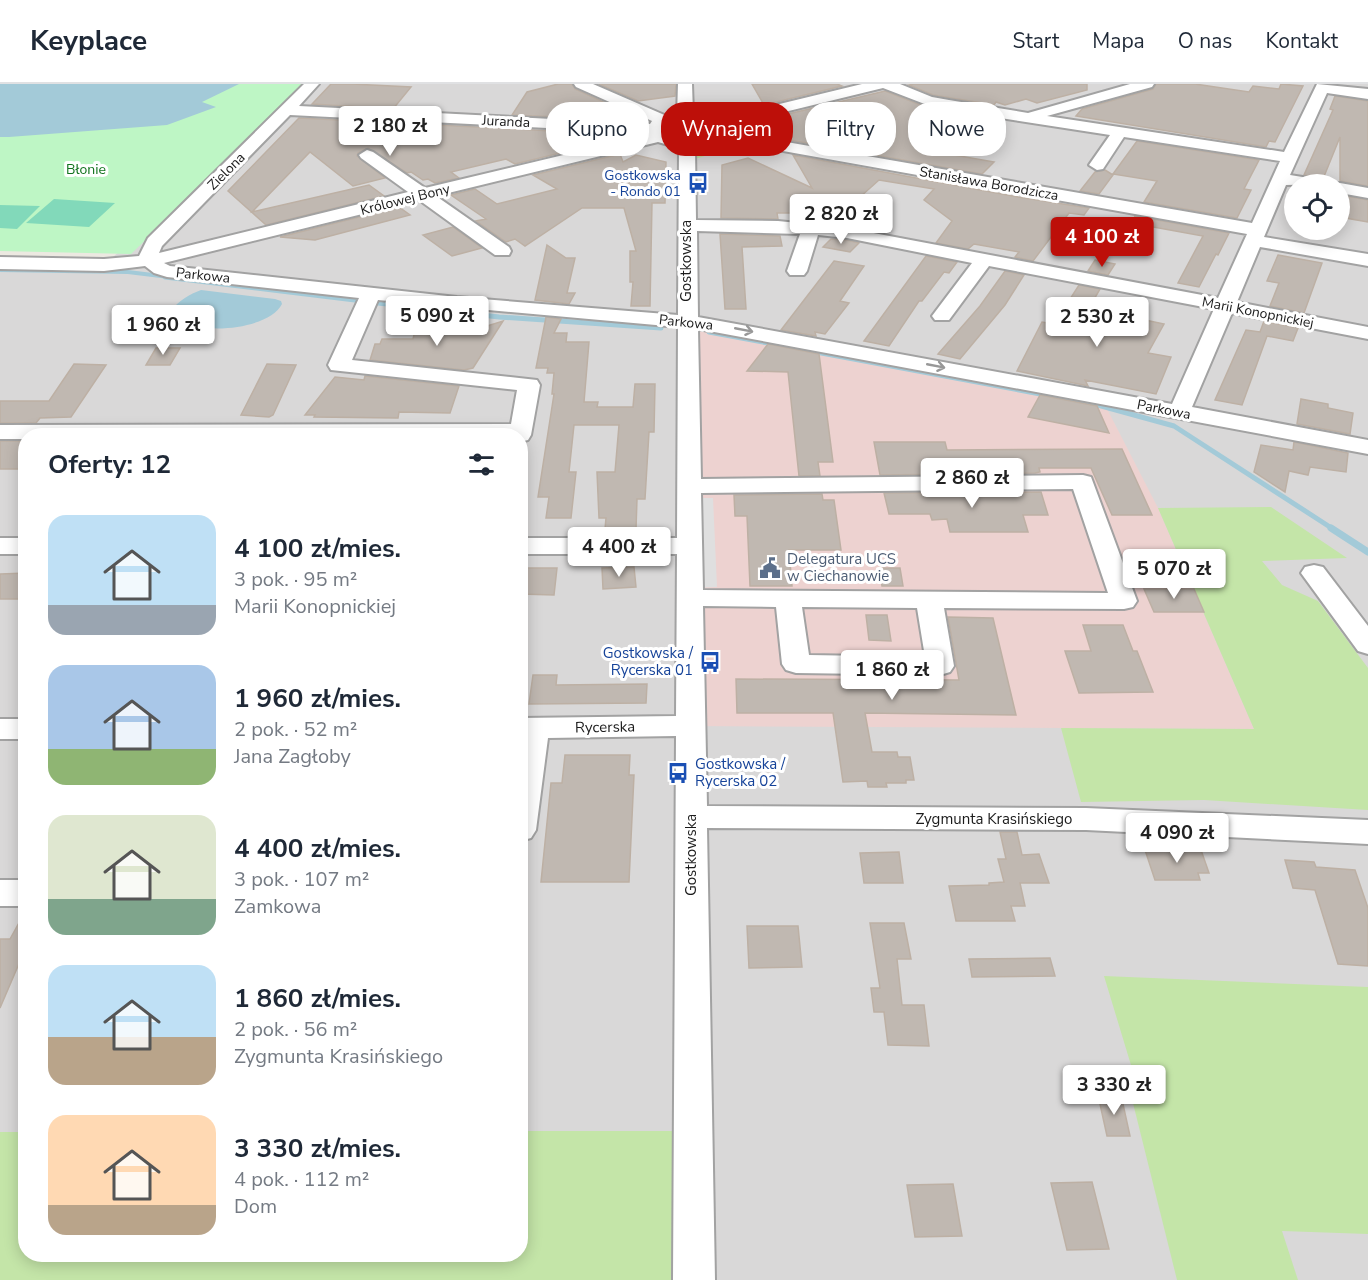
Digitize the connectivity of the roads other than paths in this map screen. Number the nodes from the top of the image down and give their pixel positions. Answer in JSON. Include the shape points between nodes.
{"nodes":[{"id":1,"x":312,"y":84,"type":"edge"},
{"id":2,"x":581,"y":84,"type":"edge"},
{"id":3,"x":685,"y":84,"type":"edge"},
{"id":4,"x":881,"y":84,"type":"edge"},
{"id":5,"x":888,"y":84,"type":"edge"},
{"id":6,"x":1147,"y":84,"type":"edge"},
{"id":7,"x":1324,"y":86,"type":"edge"},
{"id":8,"x":1368,"y":94,"type":"edge"},
{"id":9,"x":679,"y":102,"type":"edge"},
{"id":10,"x":793,"y":108,"type":"edge"},
{"id":11,"x":287,"y":110,"type":"junction"},
{"id":12,"x":1024,"y":117,"type":"junction"},
{"id":13,"x":661,"y":125,"type":"edge"},
{"id":14,"x":661,"y":130,"type":"edge"},
{"id":15,"x":661,"y":132,"type":"edge"},
{"id":16,"x":1120,"y":132,"type":"junction"},
{"id":17,"x":793,"y":144,"type":"edge"},
{"id":18,"x":367,"y":155,"type":"dead end"},
{"id":19,"x":674,"y":156,"type":"edge"},
{"id":20,"x":1290,"y":158,"type":"junction"},
{"id":21,"x":1097,"y":165,"type":"dead end"},
{"id":22,"x":1280,"y":179,"type":"junction"},
{"id":23,"x":1284,"y":180,"type":"edge"},
{"id":24,"x":1350,"y":190,"type":"edge"},
{"id":25,"x":1368,"y":193,"type":"edge"},
{"id":26,"x":422,"y":194,"type":"junction"},
{"id":27,"x":686,"y":225,"type":"junction"},
{"id":28,"x":811,"y":228,"type":"junction"},
{"id":29,"x":1256,"y":235,"type":"junction"},
{"id":30,"x":502,"y":252,"type":"dead end"},
{"id":31,"x":985,"y":259,"type":"junction"},
{"id":32,"x":151,"y":260,"type":"junction"},
{"id":33,"x":1368,"y":260,"type":"edge"},
{"id":34,"x":0,"y":263,"type":"edge"},
{"id":35,"x":797,"y":271,"type":"dead end"},
{"id":36,"x":372,"y":294,"type":"junction"},
{"id":37,"x":1225,"y":305,"type":"junction"},
{"id":38,"x":942,"y":315,"type":"dead end"},
{"id":39,"x":686,"y":321,"type":"junction"},
{"id":40,"x":1368,"y":333,"type":"edge"},
{"id":41,"x":1179,"y":412,"type":"junction"},
{"id":42,"x":521,"y":428,"type":"edge"},
{"id":43,"x":0,"y":432,"type":"edge"},
{"id":44,"x":18,"y":432,"type":"edge"},
{"id":45,"x":1368,"y":447,"type":"edge"},
{"id":46,"x":690,"y":486,"type":"junction"},
{"id":47,"x":0,"y":546,"type":"edge"},
{"id":48,"x":18,"y":546,"type":"edge"},
{"id":49,"x":528,"y":546,"type":"edge"},
{"id":50,"x":690,"y":546,"type":"junction"},
{"id":51,"x":1314,"y":573,"type":"dead end"},
{"id":52,"x":690,"y":598,"type":"junction"},
{"id":53,"x":788,"y":599,"type":"junction"},
{"id":54,"x":928,"y":600,"type":"junction"},
{"id":55,"x":1368,"y":645,"type":"edge"},
{"id":56,"x":690,"y":726,"type":"junction"},
{"id":57,"x":528,"y":728,"type":"edge"},
{"id":58,"x":0,"y":729,"type":"edge"},
{"id":59,"x":18,"y":729,"type":"edge"},
{"id":60,"x":691,"y":817,"type":"junction"},
{"id":61,"x":1368,"y":832,"type":"edge"},
{"id":62,"x":0,"y":893,"type":"edge"},
{"id":63,"x":18,"y":893,"type":"edge"},
{"id":64,"x":694,"y":1280,"type":"edge"}],
"edges":[{"from":1,"to":11,"type":"street","name":"Zielona"},
{"from":2,"to":13,"type":"street"},
{"from":3,"to":9,"type":"street","name":"Gostkowska"},
{"from":4,"to":10,"type":"street","name":"Królowej Bony"},
{"from":5,"to":12,"type":"street","via":[[937,102]]},
{"from":6,"to":12,"type":"street"},
{"from":7,"to":8,"type":"street"},
{"from":7,"to":20,"type":"street"},
{"from":11,"to":14,"type":"street","name":"Juranda"},
{"from":11,"to":32,"type":"street","name":"Zielona","via":[[155,242],[147,251]]},
{"from":12,"to":16,"type":"street"},
{"from":15,"to":26,"type":"street","name":"Królowej Bony"},
{"from":16,"to":20,"type":"street"},
{"from":16,"to":21,"type":"street"},
{"from":17,"to":29,"type":"street","name":"Stanisława Borodzicza"},
{"from":18,"to":26,"type":"street"},
{"from":19,"to":27,"type":"street","name":"Gostkowska"},
{"from":20,"to":22,"type":"street"},
{"from":22,"to":23,"type":"street"},
{"from":22,"to":29,"type":"street"},
{"from":24,"to":25,"type":"street"},
{"from":26,"to":30,"type":"street"},
{"from":26,"to":32,"type":"street","name":"Królowej Bony"},
{"from":27,"to":28,"type":"street","name":"Marii Konopnickiej"},
{"from":27,"to":39,"type":"street","name":"Gostkowska"},
{"from":28,"to":31,"type":"street","name":"Marii Konopnickiej"},
{"from":28,"to":35,"type":"street"},
{"from":29,"to":33,"type":"street","name":"Stanisława Borodzicza"},
{"from":29,"to":37,"type":"street"},
{"from":31,"to":37,"type":"street","name":"Marii Konopnickiej"},
{"from":31,"to":38,"type":"street"},
{"from":32,"to":34,"type":"street","via":[[104,265]]},
{"from":32,"to":36,"type":"street","name":"Parkowa","via":[[167,271]]},
{"from":36,"to":39,"type":"street","name":"Parkowa"},
{"from":36,"to":42,"type":"street","via":[[339,365],[529,385]]},
{"from":37,"to":40,"type":"street","name":"Marii Konopnickiej"},
{"from":37,"to":41,"type":"street"},
{"from":39,"to":41,"type":"street","name":"Parkowa","one_way":true},
{"from":39,"to":46,"type":"street","name":"Gostkowska"},
{"from":41,"to":45,"type":"street","name":"Parkowa"},
{"from":43,"to":44,"type":"street"},
{"from":46,"to":50,"type":"street","name":"Gostkowska"},
{"from":46,"to":54,"type":"street","via":[[1083,482],[1124,601]]},
{"from":47,"to":48,"type":"street"},
{"from":49,"to":50,"type":"street"},
{"from":50,"to":52,"type":"street","name":"Gostkowska"},
{"from":51,"to":55,"type":"street"},
{"from":52,"to":53,"type":"street"},
{"from":52,"to":56,"type":"street","name":"Gostkowska"},
{"from":53,"to":54,"type":"street"},
{"from":53,"to":54,"type":"street","via":[[796,664],[939,666]]},
{"from":56,"to":57,"type":"street","name":"Rycerska"},
{"from":56,"to":60,"type":"street","name":"Gostkowska"},
{"from":58,"to":59,"type":"street"},
{"from":60,"to":61,"type":"street","name":"Zygmunta Krasińskiego","via":[[1086,819]]},
{"from":60,"to":64,"type":"street","name":"Gostkowska"},
{"from":62,"to":63,"type":"street"}]}
